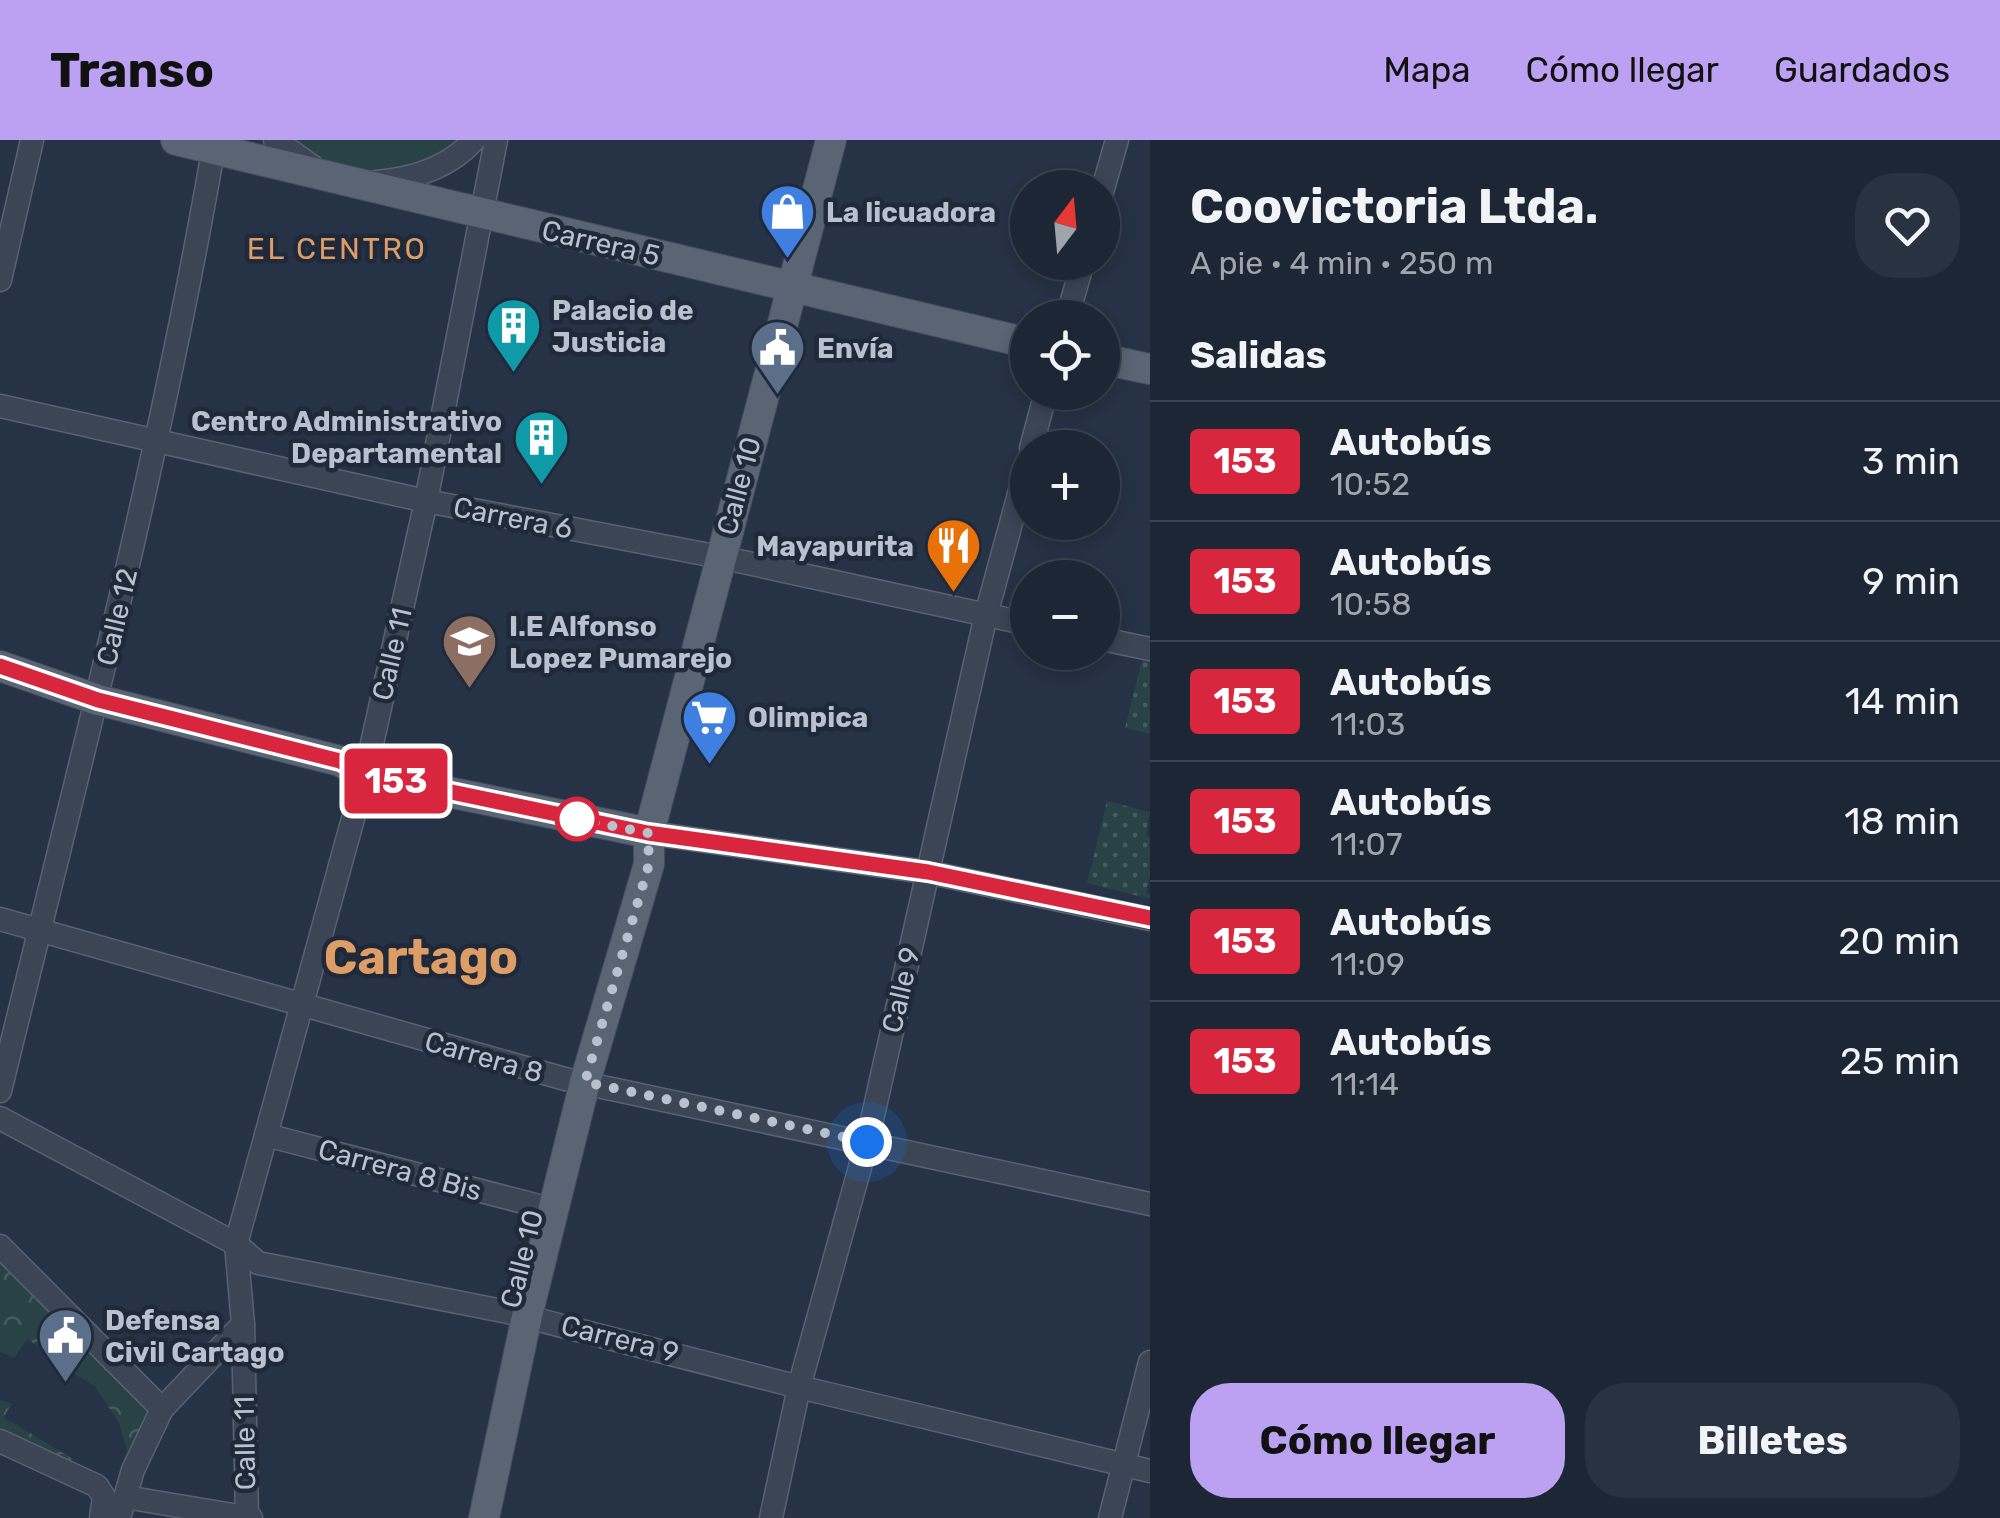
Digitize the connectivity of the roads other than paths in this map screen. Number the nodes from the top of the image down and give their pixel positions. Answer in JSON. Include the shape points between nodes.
{"nodes":[{"id":1,"x":32,"y":140,"type":"edge"},
{"id":2,"x":176,"y":140,"type":"edge"},
{"id":3,"x":275,"y":140,"type":"edge"},
{"id":4,"x":474,"y":140,"type":"edge"},
{"id":5,"x":496,"y":140,"type":"edge"},
{"id":6,"x":831,"y":140,"type":"edge"},
{"id":7,"x":1117,"y":140,"type":"edge"},
{"id":8,"x":214,"y":144,"type":"edge"},
{"id":9,"x":1108,"y":170,"type":"edge"},
{"id":10,"x":342,"y":181,"type":"junction"},
{"id":11,"x":479,"y":214,"type":"junction"},
{"id":12,"x":3,"y":251,"type":"edge"},
{"id":13,"x":0,"y":280,"type":"edge"},
{"id":14,"x":794,"y":288,"type":"junction"},
{"id":15,"x":1010,"y":339,"type":"edge"},
{"id":16,"x":1120,"y":363,"type":"edge"},
{"id":17,"x":1150,"y":369,"type":"edge"},
{"id":18,"x":0,"y":406,"type":"edge"},
{"id":19,"x":157,"y":443,"type":"junction"},
{"id":20,"x":426,"y":501,"type":"junction"},
{"id":21,"x":1010,"y":527,"type":"edge"},
{"id":22,"x":720,"y":557,"type":"junction"},
{"id":23,"x":986,"y":615,"type":"junction"},
{"id":24,"x":1010,"y":620,"type":"edge"},
{"id":25,"x":1120,"y":644,"type":"edge"},
{"id":26,"x":1150,"y":650,"type":"edge"},
{"id":27,"x":0,"y":666,"type":"edge"},
{"id":28,"x":0,"y":688,"type":"edge"},
{"id":29,"x":96,"y":709,"type":"junction"},
{"id":30,"x":365,"y":774,"type":"junction"},
{"id":31,"x":648,"y":833,"type":"junction"},
{"id":32,"x":928,"y":872,"type":"junction"},
{"id":33,"x":1150,"y":918,"type":"edge"},
{"id":34,"x":0,"y":920,"type":"edge"},
{"id":35,"x":40,"y":929,"type":"junction"},
{"id":36,"x":300,"y":1005,"type":"junction"},
{"id":37,"x":575,"y":1080,"type":"junction"},
{"id":38,"x":0,"y":1090,"type":"edge"},
{"id":39,"x":0,"y":1118,"type":"edge"},
{"id":40,"x":266,"y":1134,"type":"junction"},
{"id":41,"x":867,"y":1142,"type":"junction"},
{"id":42,"x":1150,"y":1204,"type":"edge"},
{"id":43,"x":535,"y":1205,"type":"junction"},
{"id":44,"x":236,"y":1244,"type":"junction"},
{"id":45,"x":0,"y":1246,"type":"edge"},
{"id":46,"x":518,"y":1314,"type":"junction"},
{"id":47,"x":243,"y":1324,"type":"junction"},
{"id":48,"x":1150,"y":1362,"type":"edge"},
{"id":49,"x":799,"y":1387,"type":"junction"},
{"id":50,"x":162,"y":1409,"type":"junction"},
{"id":51,"x":0,"y":1441,"type":"edge"},
{"id":52,"x":1124,"y":1464,"type":"junction"},
{"id":53,"x":1150,"y":1472,"type":"edge"},
{"id":54,"x":122,"y":1508,"type":"edge"},
{"id":55,"x":102,"y":1518,"type":"edge"},
{"id":56,"x":248,"y":1518,"type":"edge"},
{"id":57,"x":463,"y":1518,"type":"edge"},
{"id":58,"x":484,"y":1518,"type":"edge"},
{"id":59,"x":771,"y":1518,"type":"edge"},
{"id":60,"x":1110,"y":1518,"type":"edge"}],
"edges":[{"from":1,"to":12,"type":"street"},
{"from":2,"to":8,"type":"main road","name":"Carrera 5"},
{"from":3,"to":10,"type":"street"},
{"from":4,"to":10,"type":"street","via":[[423,174]]},
{"from":5,"to":11,"type":"street","name":"Calle 11"},
{"from":6,"to":14,"type":"main road","name":"Calle 10"},
{"from":7,"to":9,"type":"street"},
{"from":8,"to":10,"type":"main road","name":"Carrera 5"},
{"from":8,"to":19,"type":"street","name":"Calle 12"},
{"from":10,"to":11,"type":"main road","name":"Carrera 5"},
{"from":11,"to":14,"type":"main road","name":"Carrera 5"},
{"from":11,"to":20,"type":"street","name":"Calle 11"},
{"from":12,"to":13,"type":"street"},
{"from":14,"to":15,"type":"main road","name":"Carrera 5"},
{"from":14,"to":22,"type":"main road","name":"Calle 10"},
{"from":16,"to":17,"type":"main road"},
{"from":18,"to":19,"type":"street","name":"Carrera 6"},
{"from":19,"to":20,"type":"street","name":"Carrera 6"},
{"from":19,"to":29,"type":"street","name":"Calle 12"},
{"from":20,"to":22,"type":"street","name":"Carrera 6"},
{"from":20,"to":30,"type":"street","name":"Calle 11"},
{"from":21,"to":23,"type":"street","name":"Calle 9"},
{"from":22,"to":23,"type":"street","name":"Carrera 6"},
{"from":22,"to":31,"type":"main road","name":"Calle 10"},
{"from":23,"to":24,"type":"street","name":"Carrera 6"},
{"from":23,"to":32,"type":"street","name":"Calle 9"},
{"from":25,"to":26,"type":"street"},
{"from":27,"to":29,"type":"main road"},
{"from":28,"to":29,"type":"main road"},
{"from":29,"to":30,"type":"main road","via":[[336,779]]},
{"from":29,"to":35,"type":"street","name":"Calle 12"},
{"from":30,"to":31,"type":"main road"},
{"from":30,"to":36,"type":"street","name":"Calle 11"},
{"from":31,"to":32,"type":"street"},
{"from":31,"to":37,"type":"main road","name":"Calle 10","via":[[649,864]]},
{"from":32,"to":33,"type":"street"},
{"from":32,"to":41,"type":"street","name":"Calle 9"},
{"from":34,"to":35,"type":"street","name":"Carrera 8"},
{"from":35,"to":36,"type":"street","name":"Carrera 8"},
{"from":35,"to":38,"type":"street","name":"Calle 12"},
{"from":36,"to":37,"type":"street","name":"Carrera 8"},
{"from":36,"to":40,"type":"street","name":"Calle 11"},
{"from":37,"to":41,"type":"street","name":"Carrera 8"},
{"from":37,"to":43,"type":"main road","name":"Calle 10"},
{"from":37,"to":46,"type":"main road","name":"Calle 10"},
{"from":39,"to":44,"type":"street","name":"Carrera 9"},
{"from":40,"to":43,"type":"street","name":"Carrera 8 Bis"},
{"from":40,"to":44,"type":"street","name":"Calle 11"},
{"from":41,"to":42,"type":"street","name":"Carrera 8"},
{"from":41,"to":49,"type":"street","name":"Calle 9"},
{"from":43,"to":46,"type":"main road","name":"Calle 10"},
{"from":44,"to":46,"type":"street","name":"Carrera 9","via":[[258,1264]]},
{"from":44,"to":47,"type":"street","name":"Calle 11"},
{"from":45,"to":50,"type":"street"},
{"from":46,"to":49,"type":"street","name":"Carrera 9"},
{"from":46,"to":57,"type":"main road","name":"Calle 10"},
{"from":46,"to":58,"type":"main road","name":"Calle 10"},
{"from":47,"to":50,"type":"street"},
{"from":47,"to":56,"type":"street","name":"Calle 11"},
{"from":48,"to":52,"type":"street"},
{"from":49,"to":52,"type":"street","name":"Carrera 9"},
{"from":49,"to":59,"type":"street","name":"Calle 9"},
{"from":50,"to":54,"type":"street"},
{"from":51,"to":55,"type":"street","via":[[97,1486],[104,1497]]},
{"from":52,"to":53,"type":"street","name":"Carrera 9"},
{"from":52,"to":60,"type":"street"},
{"from":54,"to":56,"type":"street"}]}
